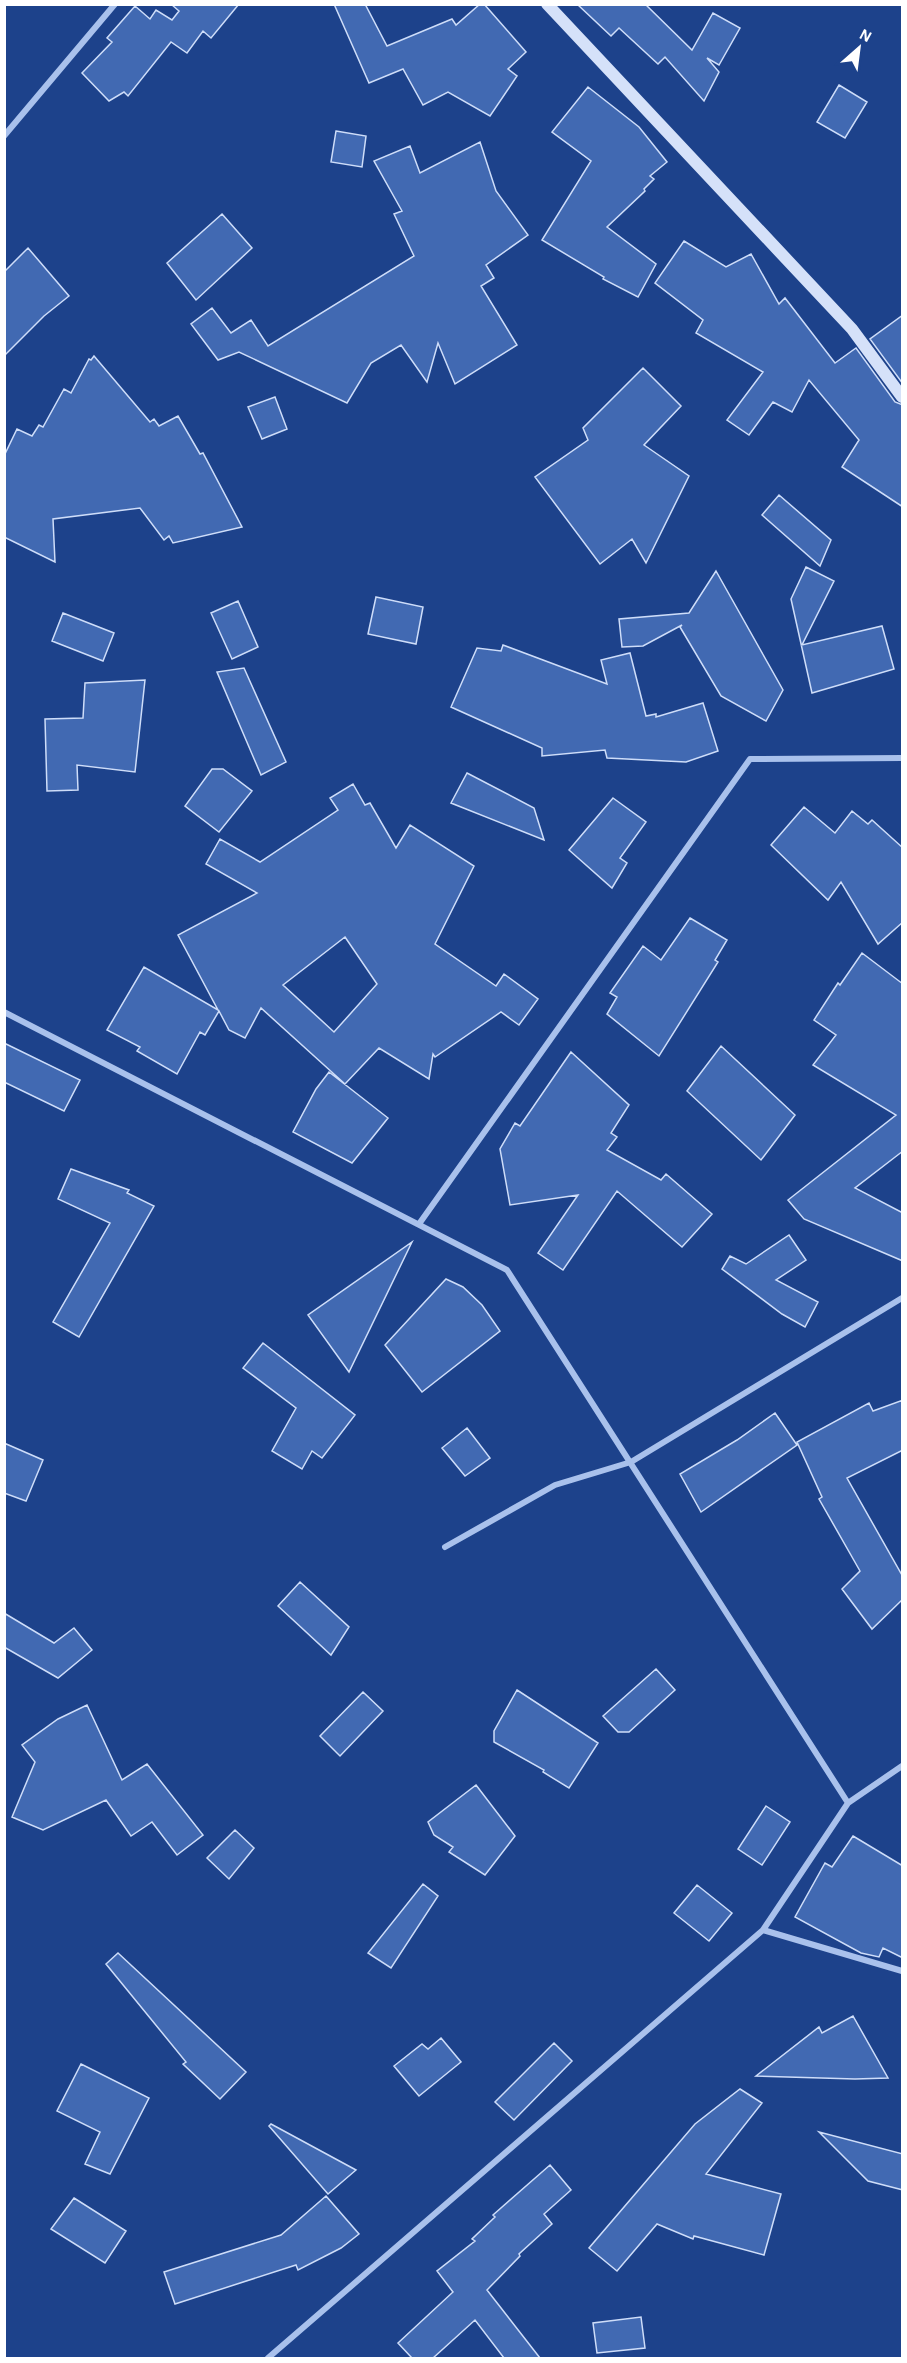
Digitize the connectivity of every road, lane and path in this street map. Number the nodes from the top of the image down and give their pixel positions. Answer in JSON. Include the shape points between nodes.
{"nodes":[{"id":1,"x":115,"y":4,"type":"edge"},
{"id":2,"x":547,"y":4,"type":"edge"},
{"id":3,"x":4,"y":135,"type":"edge"},
{"id":4,"x":903,"y":397,"type":"edge"},
{"id":5,"x":903,"y":758,"type":"edge"},
{"id":6,"x":4,"y":1012,"type":"edge"},
{"id":7,"x":418,"y":1224,"type":"junction"},
{"id":8,"x":903,"y":1298,"type":"edge"},
{"id":9,"x":631,"y":1461,"type":"junction"},
{"id":10,"x":445,"y":1546,"type":"dead end"},
{"id":11,"x":903,"y":1766,"type":"edge"},
{"id":12,"x":848,"y":1803,"type":"junction"},
{"id":13,"x":763,"y":1930,"type":"junction"},
{"id":14,"x":903,"y":1971,"type":"edge"},
{"id":15,"x":268,"y":2358,"type":"edge"}],
"edges":[{"from":1,"to":3,"type":"street"},
{"from":2,"to":4,"type":"main road","via":[[852,329]]},
{"from":5,"to":7,"type":"street","via":[[750,759]]},
{"from":6,"to":7,"type":"street"},
{"from":7,"to":9,"type":"street","via":[[507,1270]]},
{"from":8,"to":9,"type":"street"},
{"from":9,"to":10,"type":"street","via":[[555,1485]]},
{"from":9,"to":12,"type":"street"},
{"from":11,"to":12,"type":"street"},
{"from":12,"to":13,"type":"street"},
{"from":13,"to":14,"type":"street"},
{"from":13,"to":15,"type":"street"}]}
